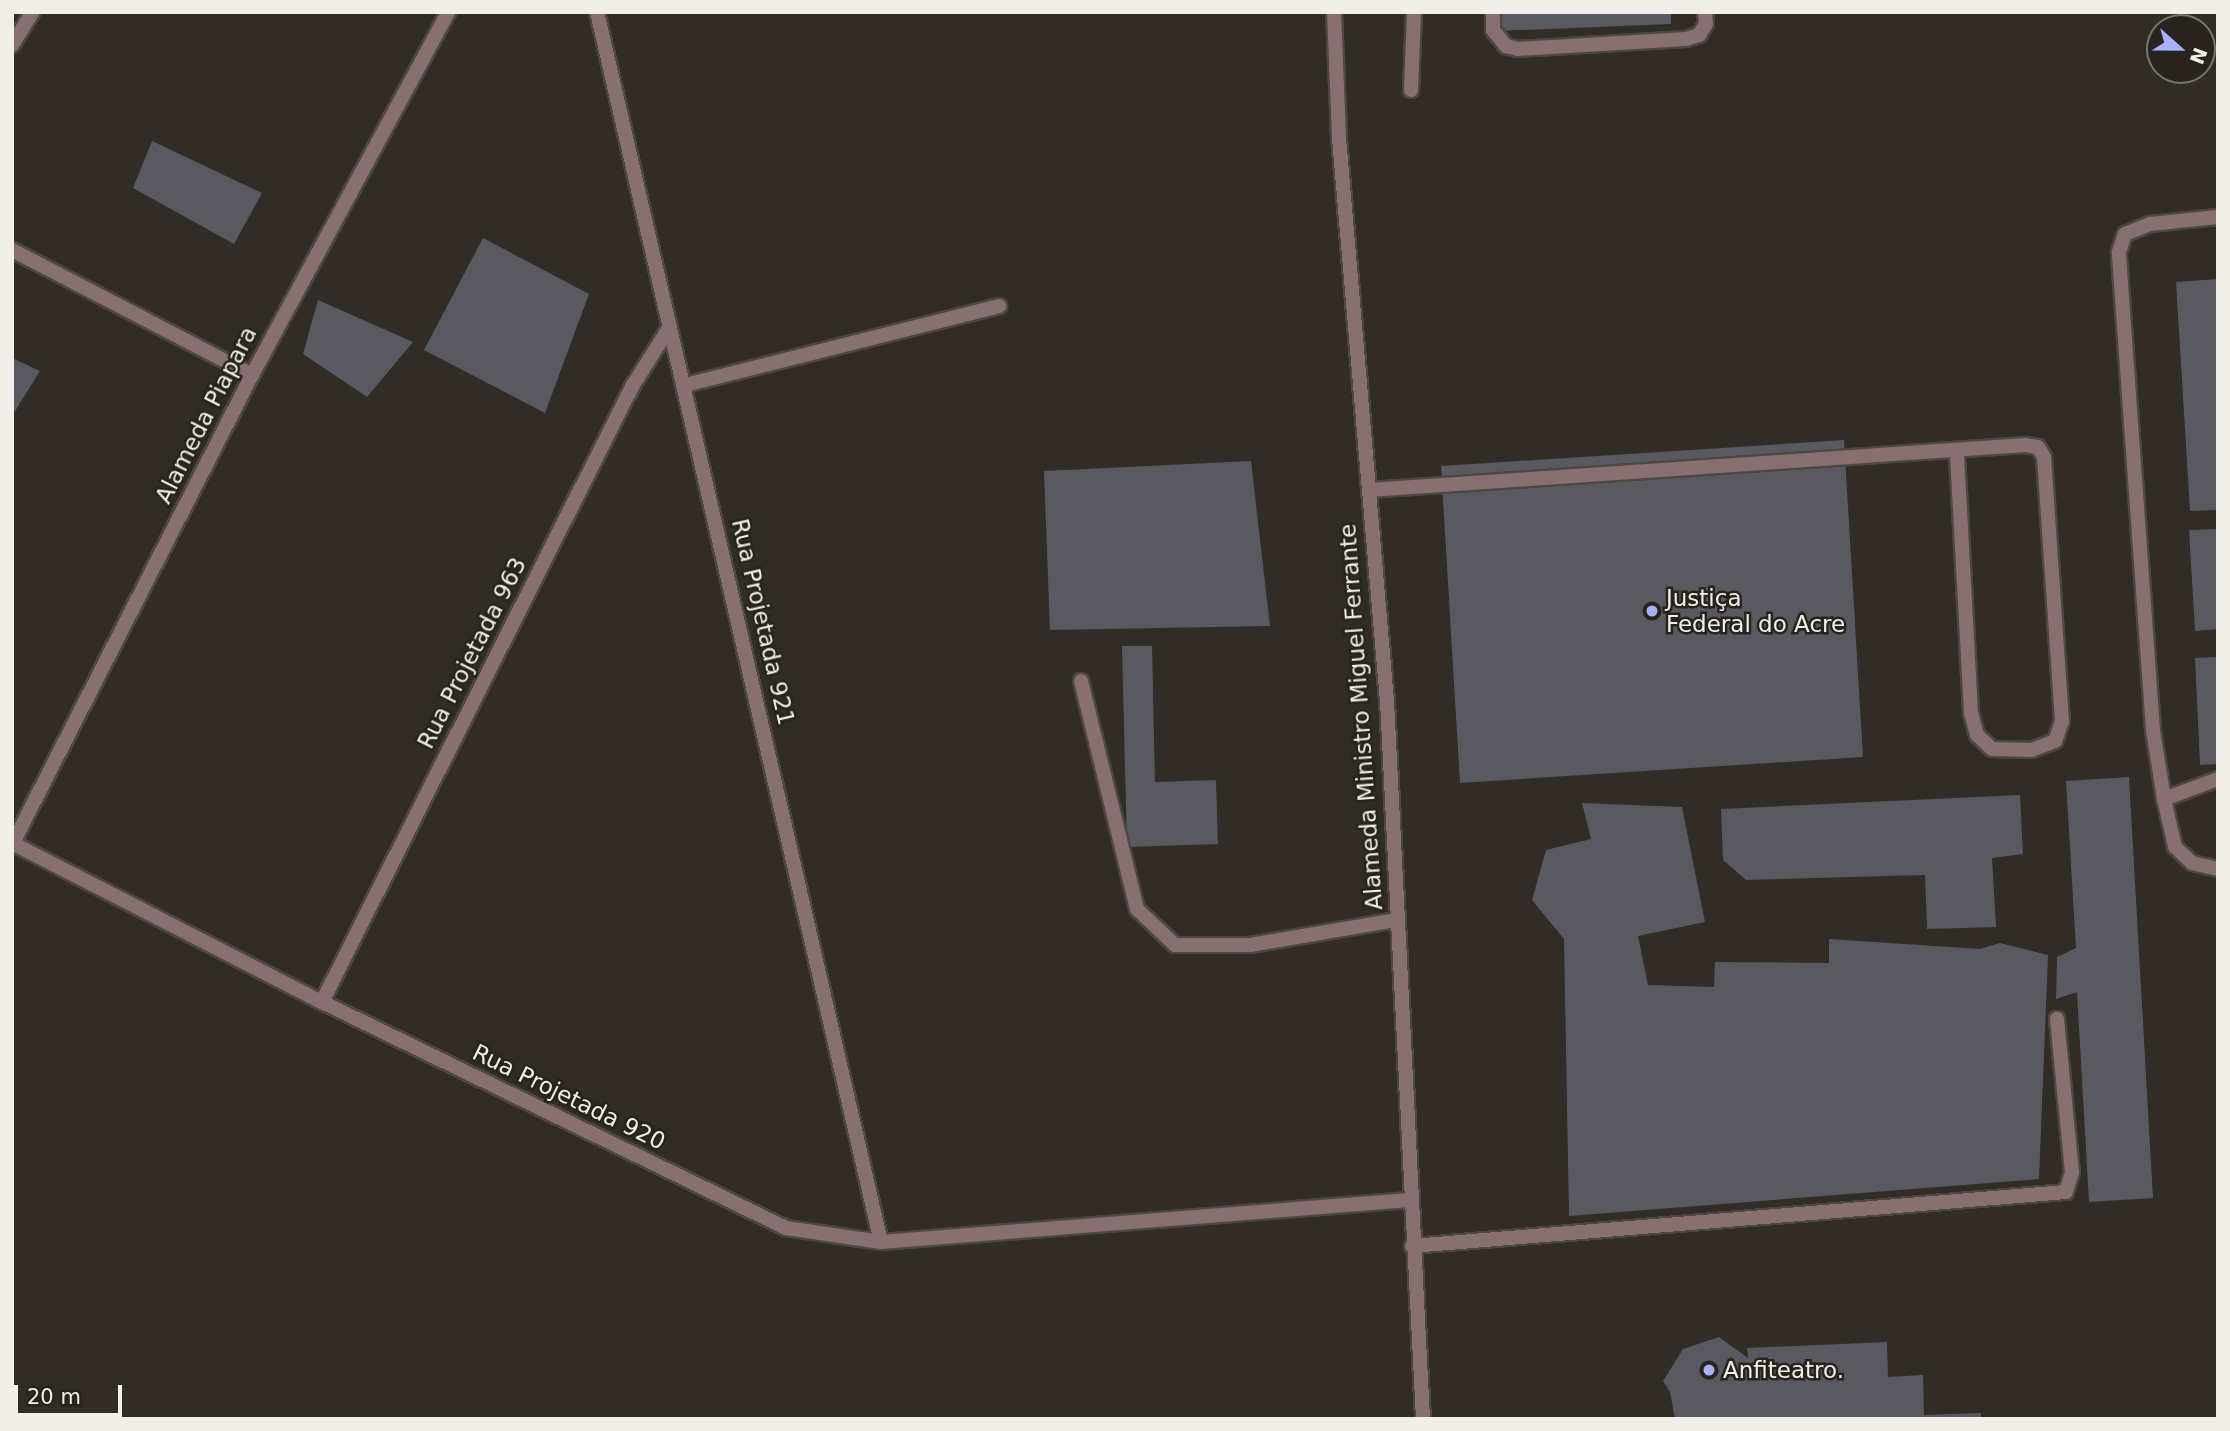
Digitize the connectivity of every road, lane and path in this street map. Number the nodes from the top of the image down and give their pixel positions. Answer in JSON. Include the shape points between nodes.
{"nodes":[{"id":1,"x":33,"y":12,"type":"edge"},
{"id":2,"x":448,"y":12,"type":"edge"},
{"id":3,"x":597,"y":12,"type":"edge"},
{"id":4,"x":1334,"y":12,"type":"edge"},
{"id":5,"x":1414,"y":12,"type":"edge"},
{"id":6,"x":1493,"y":12,"type":"edge"},
{"id":7,"x":1705,"y":12,"type":"edge"},
{"id":8,"x":12,"y":46,"type":"edge"},
{"id":9,"x":1411,"y":90,"type":"dead end"},
{"id":10,"x":2218,"y":217,"type":"edge"},
{"id":11,"x":12,"y":250,"type":"edge"},
{"id":12,"x":999,"y":306,"type":"dead end"},
{"id":13,"x":669,"y":328,"type":"junction"},
{"id":14,"x":252,"y":375,"type":"junction"},
{"id":15,"x":685,"y":385,"type":"junction"},
{"id":16,"x":1957,"y":451,"type":"junction"},
{"id":17,"x":1369,"y":490,"type":"junction"},
{"id":18,"x":1081,"y":681,"type":"dead end"},
{"id":19,"x":2218,"y":779,"type":"edge"},
{"id":20,"x":2164,"y":799,"type":"junction"},
{"id":21,"x":13,"y":843,"type":"edge"},
{"id":22,"x":2218,"y":869,"type":"edge"},
{"id":23,"x":1397,"y":920,"type":"junction"},
{"id":24,"x":323,"y":1002,"type":"junction"},
{"id":25,"x":2057,"y":1018,"type":"dead end"},
{"id":26,"x":1409,"y":1200,"type":"junction"},
{"id":27,"x":881,"y":1242,"type":"junction"},
{"id":28,"x":1412,"y":1246,"type":"junction"},
{"id":29,"x":1423,"y":1419,"type":"edge"}],
"edges":[{"from":1,"to":8,"type":"street"},
{"from":2,"to":14,"type":"street","name":"Alameda Piapara"},
{"from":3,"to":13,"type":"street","name":"Rua Projetada 921"},
{"from":4,"to":17,"type":"street","name":"Alameda Ministro Miguel Ferrante","via":[[1339,138]]},
{"from":5,"to":9,"type":"street"},
{"from":6,"to":7,"type":"street","via":[[1493,30],[1506,46],[1518,49],[1686,39],[1699,35],[1706,24]]},
{"from":10,"to":20,"type":"street","via":[[2150,224],[2125,234],[2119,252],[2153,730]]},
{"from":11,"to":14,"type":"street"},
{"from":12,"to":15,"type":"street"},
{"from":13,"to":15,"type":"street","name":"Rua Projetada 921"},
{"from":13,"to":24,"type":"street","name":"Rua Projetada 963","via":[[626,397]]},
{"from":14,"to":21,"type":"street","name":"Alameda Piapara"},
{"from":15,"to":27,"type":"street","name":"Rua Projetada 921"},
{"from":16,"to":16,"type":"street","via":[[1974,724],[1977,735],[1992,749],[2032,750],[2055,741],[2062,721],[2044,457],[2038,447],[2025,445]]},
{"from":16,"to":17,"type":"street"},
{"from":17,"to":23,"type":"street","name":"Alameda Ministro Miguel Ferrante","via":[[1387,701]]},
{"from":18,"to":23,"type":"street","via":[[1137,909],[1175,945],[1250,945]]},
{"from":19,"to":20,"type":"street"},
{"from":20,"to":22,"type":"street","via":[[2175,847],[2192,863]]},
{"from":21,"to":24,"type":"street","name":"Rua Projetada 920"},
{"from":23,"to":26,"type":"street","name":"Alameda Ministro Miguel Ferrante"},
{"from":24,"to":27,"type":"street","name":"Rua Projetada 920","via":[[786,1227]]},
{"from":25,"to":28,"type":"street","via":[[2072,1172],[2066,1192]]},
{"from":26,"to":27,"type":"street","name":"Rua Projetada 920"},
{"from":26,"to":28,"type":"street","name":"Alameda Ministro Miguel Ferrante"},
{"from":28,"to":29,"type":"street","name":"Alameda Ministro Miguel Ferrante"}]}
